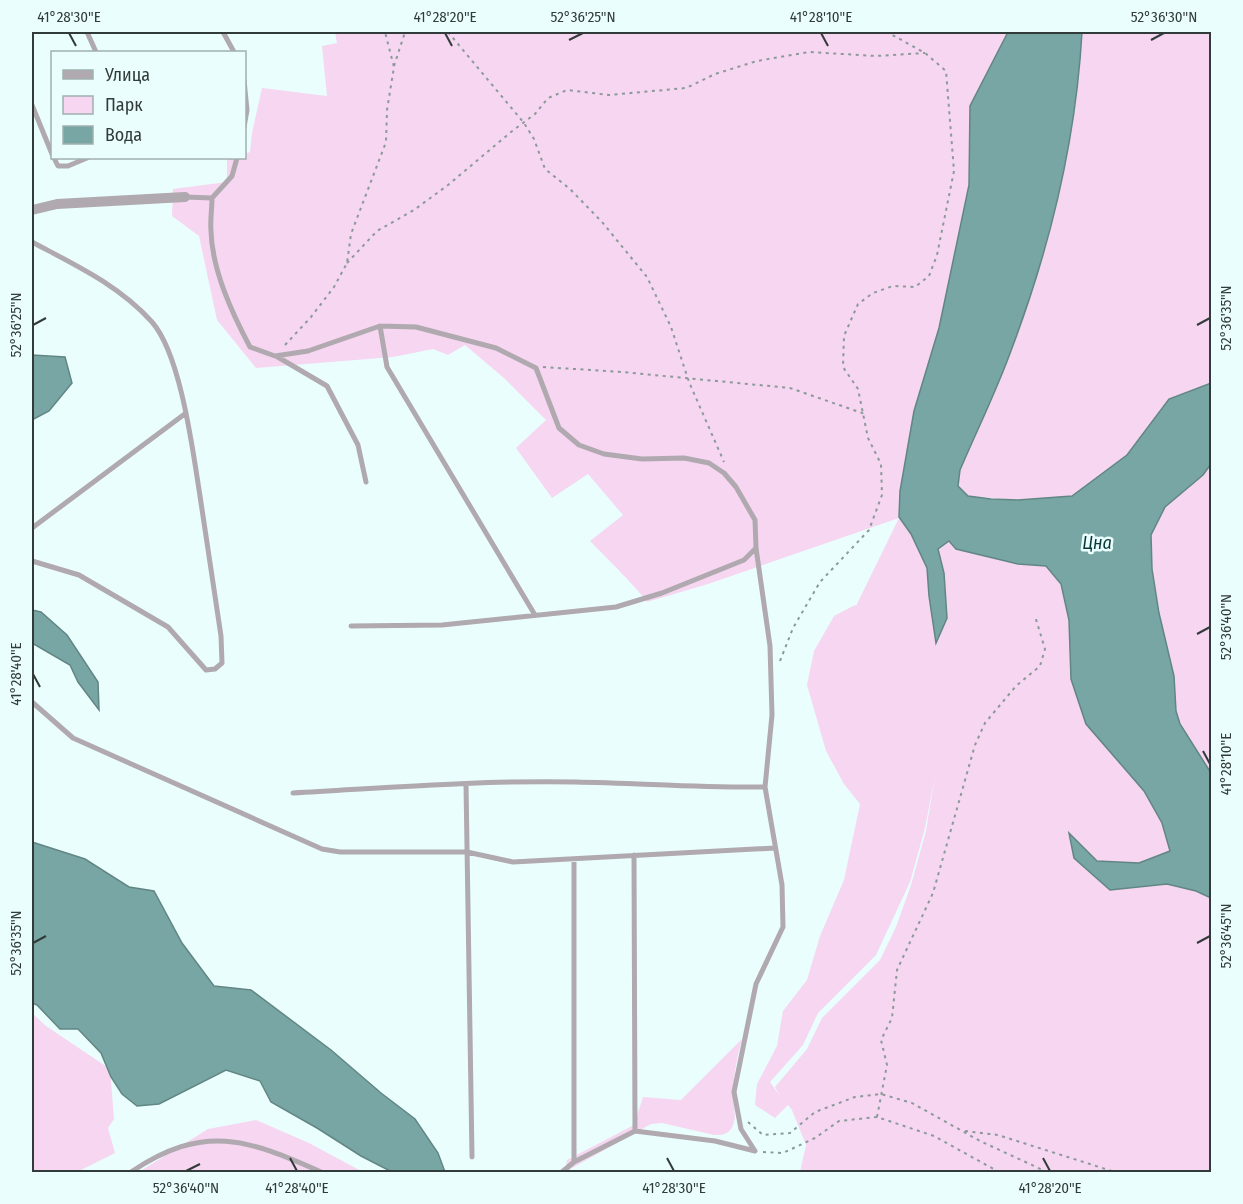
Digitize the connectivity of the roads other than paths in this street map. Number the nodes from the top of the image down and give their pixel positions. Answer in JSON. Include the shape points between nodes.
{"nodes":[{"id":1,"x":87,"y":32,"type":"edge"},
{"id":2,"x":223,"y":32,"type":"edge"},
{"id":3,"x":96,"y":51,"type":"edge"},
{"id":4,"x":233,"y":51,"type":"edge"},
{"id":5,"x":246,"y":100,"type":"edge"},
{"id":6,"x":32,"y":105,"type":"edge"},
{"id":7,"x":246,"y":116,"type":"edge"},
{"id":8,"x":51,"y":151,"type":"edge"},
{"id":9,"x":54,"y":159,"type":"edge"},
{"id":10,"x":84,"y":159,"type":"edge"},
{"id":11,"x":237,"y":159,"type":"edge"},
{"id":12,"x":185,"y":197,"type":"joint"},
{"id":13,"x":212,"y":198,"type":"junction"},
{"id":14,"x":32,"y":210,"type":"edge"},
{"id":15,"x":32,"y":242,"type":"edge"},
{"id":16,"x":380,"y":326,"type":"junction"},
{"id":17,"x":275,"y":356,"type":"junction"},
{"id":18,"x":186,"y":413,"type":"junction"},
{"id":19,"x":366,"y":482,"type":"dead end"},
{"id":20,"x":32,"y":528,"type":"edge"},
{"id":21,"x":756,"y":548,"type":"junction"},
{"id":22,"x":32,"y":561,"type":"edge"},
{"id":23,"x":535,"y":615,"type":"junction"},
{"id":24,"x":351,"y":626,"type":"dead end"},
{"id":25,"x":32,"y":702,"type":"edge"},
{"id":26,"x":466,"y":784,"type":"junction"},
{"id":27,"x":765,"y":787,"type":"junction"},
{"id":28,"x":293,"y":793,"type":"dead end"},
{"id":29,"x":775,"y":848,"type":"junction"},
{"id":30,"x":467,"y":852,"type":"junction"},
{"id":31,"x":634,"y":855,"type":"junction"},
{"id":32,"x":574,"y":859,"type":"junction"},
{"id":33,"x":635,"y":1131,"type":"junction"},
{"id":34,"x":472,"y":1157,"type":"dead end"},
{"id":35,"x":574,"y":1162,"type":"junction"},
{"id":36,"x":132,"y":1173,"type":"edge"},
{"id":37,"x":321,"y":1173,"type":"edge"},
{"id":38,"x":562,"y":1173,"type":"edge"}],
"edges":[{"from":1,"to":3,"type":"lane"},
{"from":2,"to":4,"type":"lane"},
{"from":5,"to":7,"type":"lane"},
{"from":6,"to":8,"type":"lane"},
{"from":9,"to":10,"type":"lane","via":[[63,167]]},
{"from":11,"to":13,"type":"lane","via":[[232,176]]},
{"from":12,"to":13,"type":"lane"},
{"from":12,"to":14,"type":"street","via":[[57,204]]},
{"from":13,"to":17,"type":"lane","via":[[210,232],[231,310],[250,347]]},
{"from":15,"to":18,"type":"lane","via":[[115,288],[153,323],[167,349]]},
{"from":16,"to":17,"type":"lane","via":[[308,351]]},
{"from":16,"to":21,"type":"lane","via":[[416,327],[496,348],[536,368],[559,429],[579,445],[604,454],[709,463],[736,487],[754,520]]},
{"from":16,"to":23,"type":"lane","via":[[387,368]]},
{"from":17,"to":19,"type":"lane","via":[[327,386],[358,445]]},
{"from":18,"to":20,"type":"lane"},
{"from":18,"to":22,"type":"lane","via":[[224,658],[219,667],[206,670],[168,627],[79,575]]},
{"from":21,"to":23,"type":"lane","via":[[744,560],[616,607]]},
{"from":21,"to":27,"type":"lane","via":[[770,646],[772,715]]},
{"from":23,"to":24,"type":"lane","via":[[442,625]]},
{"from":25,"to":30,"type":"lane","via":[[73,738],[322,849]]},
{"from":26,"to":27,"type":"lane","via":[[573,782]]},
{"from":26,"to":28,"type":"lane"},
{"from":26,"to":30,"type":"lane"},
{"from":27,"to":29,"type":"lane"},
{"from":29,"to":31,"type":"lane"},
{"from":29,"to":33,"type":"lane","via":[[782,885],[783,927],[756,984],[734,1092],[741,1129],[755,1151],[715,1141]]},
{"from":30,"to":32,"type":"lane","via":[[513,862]]},
{"from":30,"to":34,"type":"lane"},
{"from":31,"to":32,"type":"lane"},
{"from":31,"to":33,"type":"lane"},
{"from":32,"to":35,"type":"lane"},
{"from":33,"to":35,"type":"lane"},
{"from":35,"to":38,"type":"lane"},
{"from":36,"to":37,"type":"lane","via":[[187,1144],[228,1140],[277,1152]]}]}
